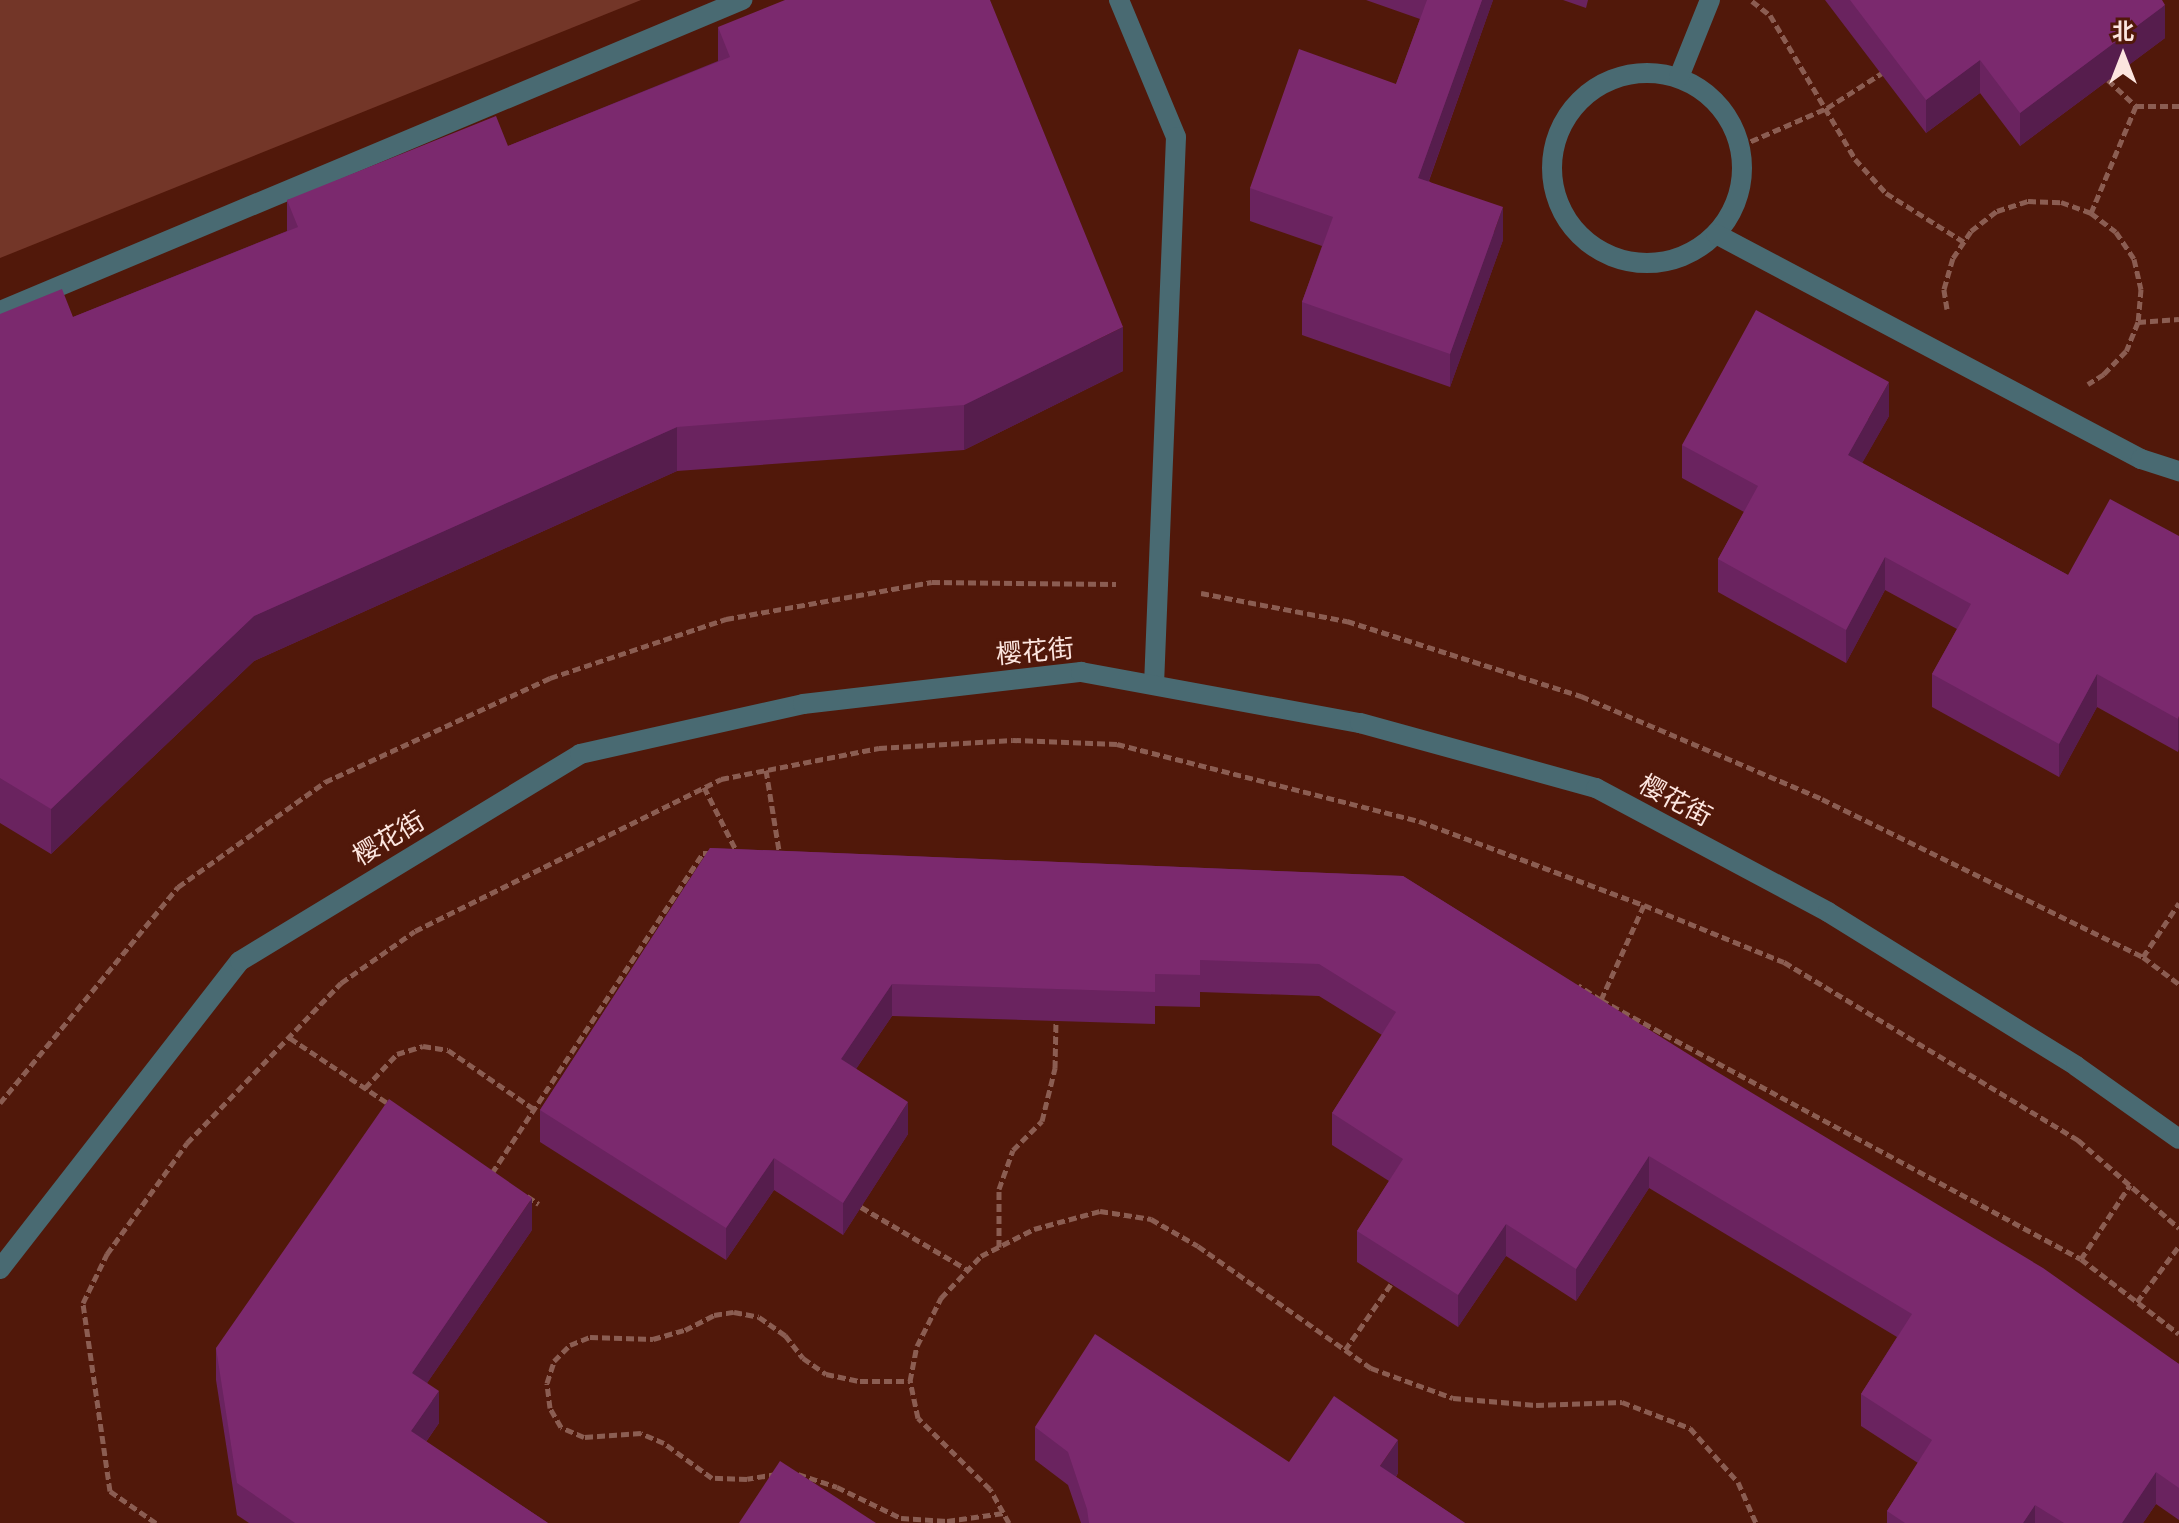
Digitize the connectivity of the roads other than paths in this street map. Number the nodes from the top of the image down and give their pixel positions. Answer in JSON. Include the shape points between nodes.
{"nodes":[{"id":1,"x":742,"y":0,"type":"edge"},
{"id":2,"x":1119,"y":0,"type":"edge"},
{"id":3,"x":1710,"y":0,"type":"edge"},
{"id":4,"x":1679,"y":77,"type":"junction"},
{"id":5,"x":1716,"y":234,"type":"junction"},
{"id":6,"x":0,"y":311,"type":"edge"},
{"id":7,"x":2179,"y":471,"type":"edge"},
{"id":8,"x":1154,"y":685,"type":"junction"},
{"id":9,"x":2179,"y":1139,"type":"edge"},
{"id":10,"x":0,"y":1269,"type":"edge"}],
"edges":[{"from":1,"to":6,"type":"street"},
{"from":2,"to":8,"type":"street","via":[[1176,137]]},
{"from":3,"to":4,"type":"street"},
{"from":4,"to":5,"type":"street","via":[[1707,94],[1728,117],[1740,146],[1743,177],[1734,208]]},
{"from":4,"to":5,"type":"street","via":[[1649,72],[1617,77],[1589,92],[1567,114],[1554,142],[1551,173],[1558,205],[1574,231],[1599,251],[1628,261],[1660,262],[1690,253]]},
{"from":5,"to":7,"type":"street","via":[[2141,459]]},
{"from":8,"to":9,"type":"street","name":"樱花街","via":[[1360,723],[1596,788],[1828,912],[2076,1066]]},
{"from":8,"to":10,"type":"street","name":"樱花街","via":[[1081,672],[803,704],[580,754],[240,961]]}]}
